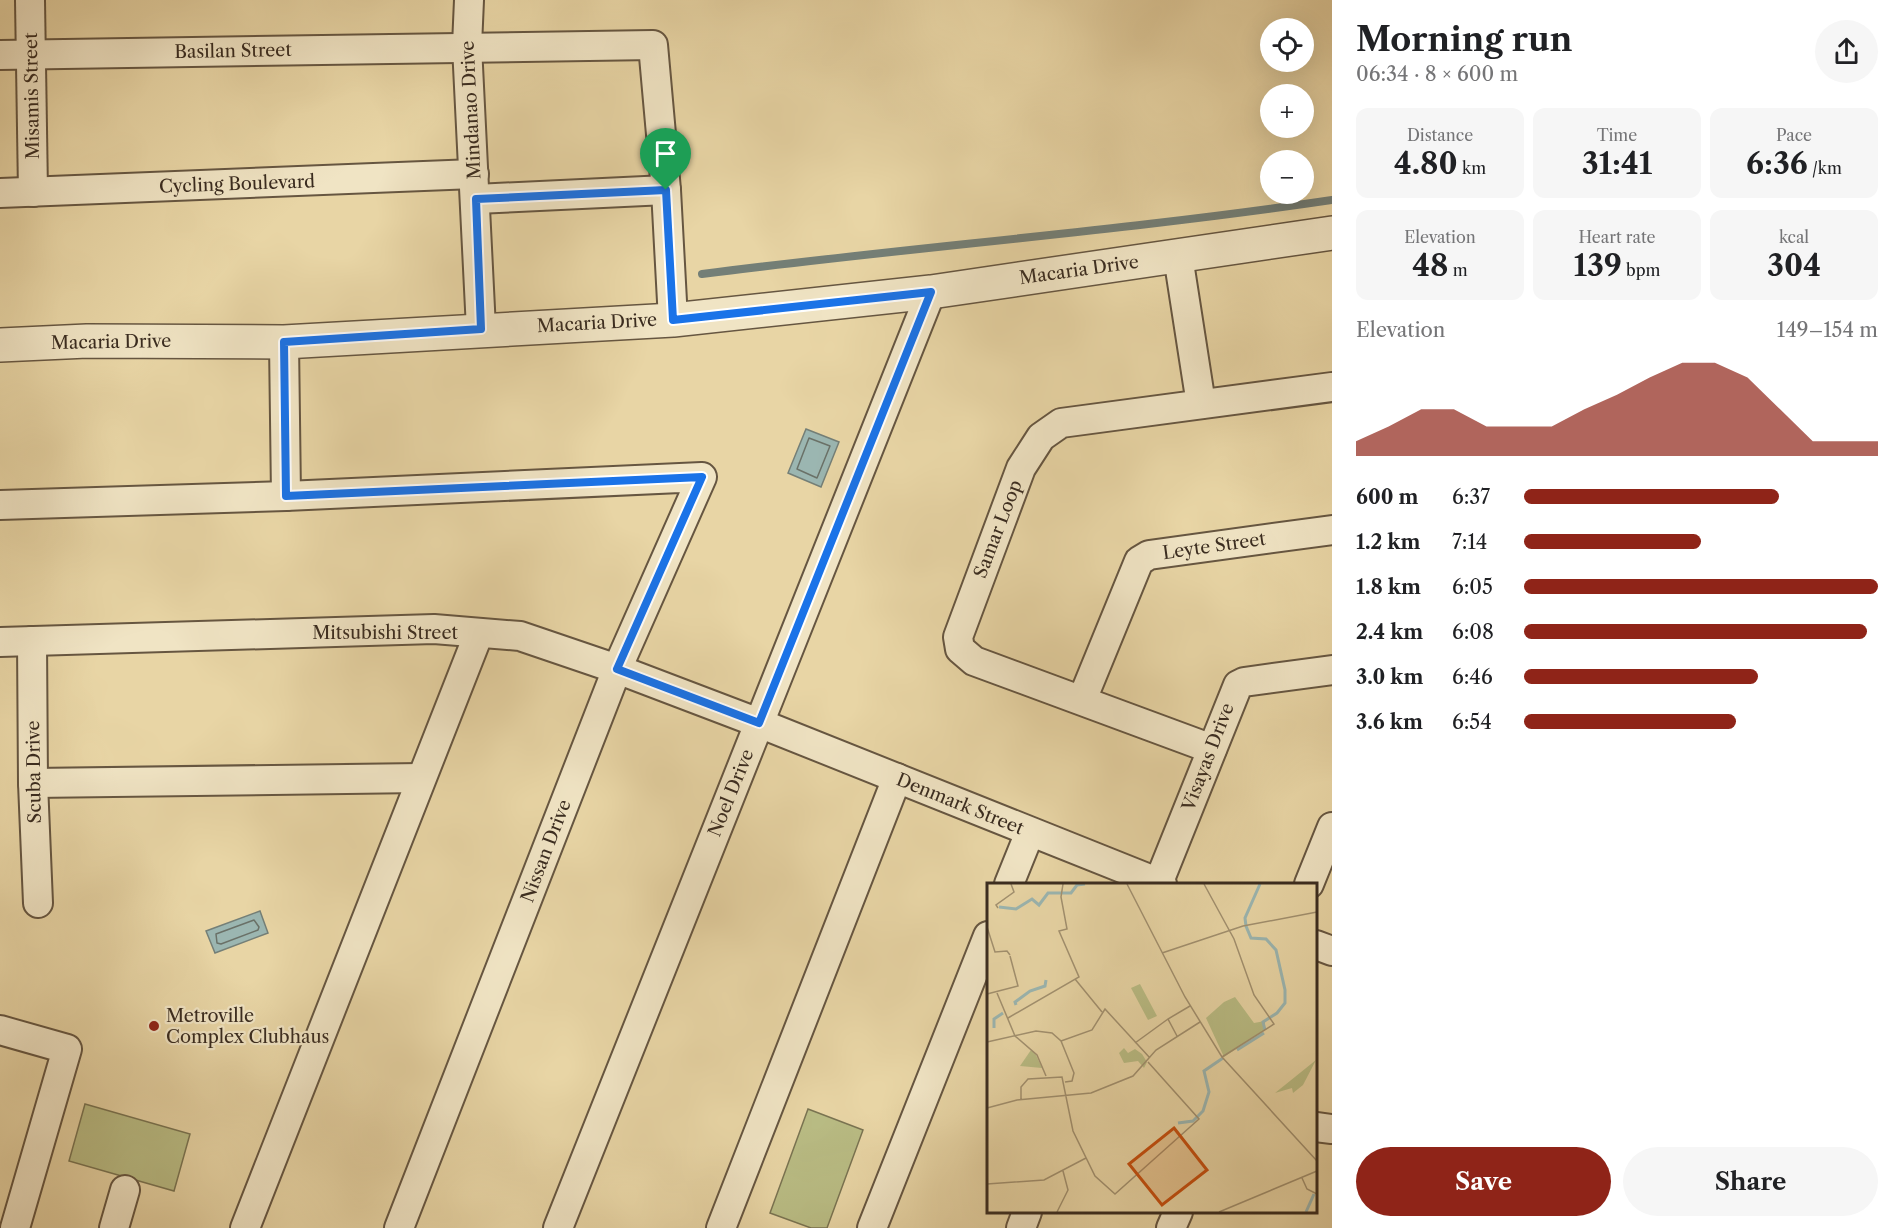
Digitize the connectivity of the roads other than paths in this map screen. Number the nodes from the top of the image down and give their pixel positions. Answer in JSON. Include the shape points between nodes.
{"nodes":[{"id":1,"x":30,"y":0,"type":"edge"},
{"id":2,"x":469,"y":0,"type":"edge"},
{"id":3,"x":467,"y":46,"type":"junction"},
{"id":4,"x":0,"y":55,"type":"edge"},
{"id":5,"x":32,"y":56,"type":"junction"},
{"id":6,"x":475,"y":187,"type":"junction"},
{"id":7,"x":666,"y":190,"type":"junction"},
{"id":8,"x":33,"y":192,"type":"junction"},
{"id":9,"x":0,"y":193,"type":"edge"},
{"id":10,"x":1332,"y":233,"type":"edge"},
{"id":11,"x":1179,"y":255,"type":"junction"},
{"id":12,"x":931,"y":292,"type":"junction"},
{"id":13,"x":673,"y":320,"type":"junction"},
{"id":14,"x":481,"y":329,"type":"junction"},
{"id":15,"x":284,"y":342,"type":"junction"},
{"id":16,"x":0,"y":345,"type":"edge"},
{"id":17,"x":1332,"y":387,"type":"edge"},
{"id":18,"x":1201,"y":404,"type":"junction"},
{"id":19,"x":286,"y":496,"type":"junction"},
{"id":20,"x":0,"y":505,"type":"edge"},
{"id":21,"x":1332,"y":530,"type":"edge"},
{"id":22,"x":479,"y":633,"type":"junction"},
{"id":23,"x":32,"y":641,"type":"junction"},
{"id":24,"x":0,"y":642,"type":"edge"},
{"id":25,"x":617,"y":669,"type":"junction"},
{"id":26,"x":1332,"y":670,"type":"edge"},
{"id":27,"x":1082,"y":700,"type":"junction"},
{"id":28,"x":759,"y":723,"type":"junction"},
{"id":29,"x":1212,"y":749,"type":"junction"},
{"id":30,"x":421,"y":778,"type":"junction"},
{"id":31,"x":897,"y":778,"type":"junction"},
{"id":32,"x":33,"y":783,"type":"junction"},
{"id":33,"x":1332,"y":828,"type":"edge"},
{"id":34,"x":1030,"y":832,"type":"junction"},
{"id":35,"x":1010,"y":883,"type":"edge"},
{"id":36,"x":1158,"y":883,"type":"edge"},
{"id":37,"x":1160,"y":883,"type":"edge"},
{"id":38,"x":1310,"y":883,"type":"edge"},
{"id":39,"x":38,"y":903,"type":"dead end"},
{"id":40,"x":987,"y":939,"type":"edge"},
{"id":41,"x":1317,"y":945,"type":"edge"},
{"id":42,"x":1332,"y":951,"type":"edge"},
{"id":43,"x":0,"y":1030,"type":"edge"},
{"id":44,"x":1317,"y":1127,"type":"edge"},
{"id":45,"x":1332,"y":1129,"type":"edge"},
{"id":46,"x":125,"y":1190,"type":"dead end"},
{"id":47,"x":1027,"y":1213,"type":"edge"},
{"id":48,"x":1178,"y":1213,"type":"edge"},
{"id":49,"x":15,"y":1228,"type":"edge"},
{"id":50,"x":114,"y":1228,"type":"edge"},
{"id":51,"x":245,"y":1228,"type":"edge"},
{"id":52,"x":399,"y":1228,"type":"edge"},
{"id":53,"x":558,"y":1228,"type":"edge"},
{"id":54,"x":721,"y":1228,"type":"edge"},
{"id":55,"x":872,"y":1228,"type":"edge"},
{"id":56,"x":1021,"y":1228,"type":"edge"},
{"id":57,"x":1171,"y":1228,"type":"edge"}],
"edges":[{"from":1,"to":5,"type":"street","name":"Misamis Street"},
{"from":2,"to":3,"type":"street","name":"Mindanao Drive"},
{"from":3,"to":5,"type":"street","name":"Basilan Street"},
{"from":3,"to":6,"type":"street","name":"Mindanao Drive"},
{"from":3,"to":7,"type":"street","name":"Basilan Street","via":[[653,45]]},
{"from":4,"to":5,"type":"street","name":"Basilan Street"},
{"from":5,"to":8,"type":"street","name":"Misamis Street"},
{"from":6,"to":7,"type":"street","name":"Cycling Boulevard"},
{"from":6,"to":8,"type":"street","name":"Cycling Boulevard"},
{"from":6,"to":14,"type":"street","name":"Mindanao Drive"},
{"from":7,"to":13,"type":"street"},
{"from":8,"to":9,"type":"street","name":"Cycling Boulevard"},
{"from":10,"to":11,"type":"street","name":"Macaria Drive"},
{"from":11,"to":12,"type":"street","name":"Macaria Drive"},
{"from":11,"to":18,"type":"street"},
{"from":12,"to":13,"type":"street","name":"Macaria Drive"},
{"from":12,"to":28,"type":"street","name":"Noel Drive"},
{"from":13,"to":14,"type":"street","name":"Macaria Drive"},
{"from":14,"to":15,"type":"street","name":"Macaria Drive"},
{"from":15,"to":16,"type":"street","name":"Macaria Drive","via":[[87,341]]},
{"from":15,"to":19,"type":"street"},
{"from":17,"to":18,"type":"street","name":"Samar Loop"},
{"from":18,"to":27,"type":"street","name":"Samar Loop","via":[[1061,423],[1041,437],[1021,468],[958,637],[960,649],[974,660]]},
{"from":19,"to":20,"type":"street"},
{"from":19,"to":25,"type":"street","name":"Nissan Drive","via":[[702,477]]},
{"from":21,"to":27,"type":"street","name":"Leyte Street","via":[[1149,555],[1139,561]]},
{"from":22,"to":23,"type":"street","name":"Mitsubishi Street","via":[[434,629]]},
{"from":22,"to":25,"type":"street","name":"Mitsubishi Street","via":[[520,636]]},
{"from":22,"to":30,"type":"street"},
{"from":23,"to":24,"type":"street","name":"Mitsubishi Street"},
{"from":23,"to":32,"type":"street","name":"Scuba Drive"},
{"from":25,"to":28,"type":"street","name":"Mitsubishi Street"},
{"from":25,"to":52,"type":"street","name":"Nissan Drive"},
{"from":26,"to":29,"type":"street","name":"Visayas Drive","via":[[1238,685]]},
{"from":27,"to":29,"type":"street","name":"Samar Loop"},
{"from":28,"to":31,"type":"street","name":"Denmark Street"},
{"from":28,"to":53,"type":"street","name":"Noel Drive"},
{"from":29,"to":37,"type":"street","name":"Visayas Drive"},
{"from":30,"to":32,"type":"street"},
{"from":30,"to":51,"type":"street"},
{"from":31,"to":34,"type":"street","name":"Denmark Street"},
{"from":31,"to":54,"type":"street"},
{"from":32,"to":39,"type":"street","name":"Scuba Drive"},
{"from":33,"to":38,"type":"street"},
{"from":34,"to":35,"type":"street"},
{"from":34,"to":36,"type":"street","name":"Denmark Street"},
{"from":40,"to":55,"type":"street"},
{"from":41,"to":42,"type":"street"},
{"from":43,"to":49,"type":"street","via":[[67,1049]]},
{"from":44,"to":45,"type":"street"},
{"from":46,"to":50,"type":"street"},
{"from":47,"to":56,"type":"street"},
{"from":48,"to":57,"type":"street"}]}
